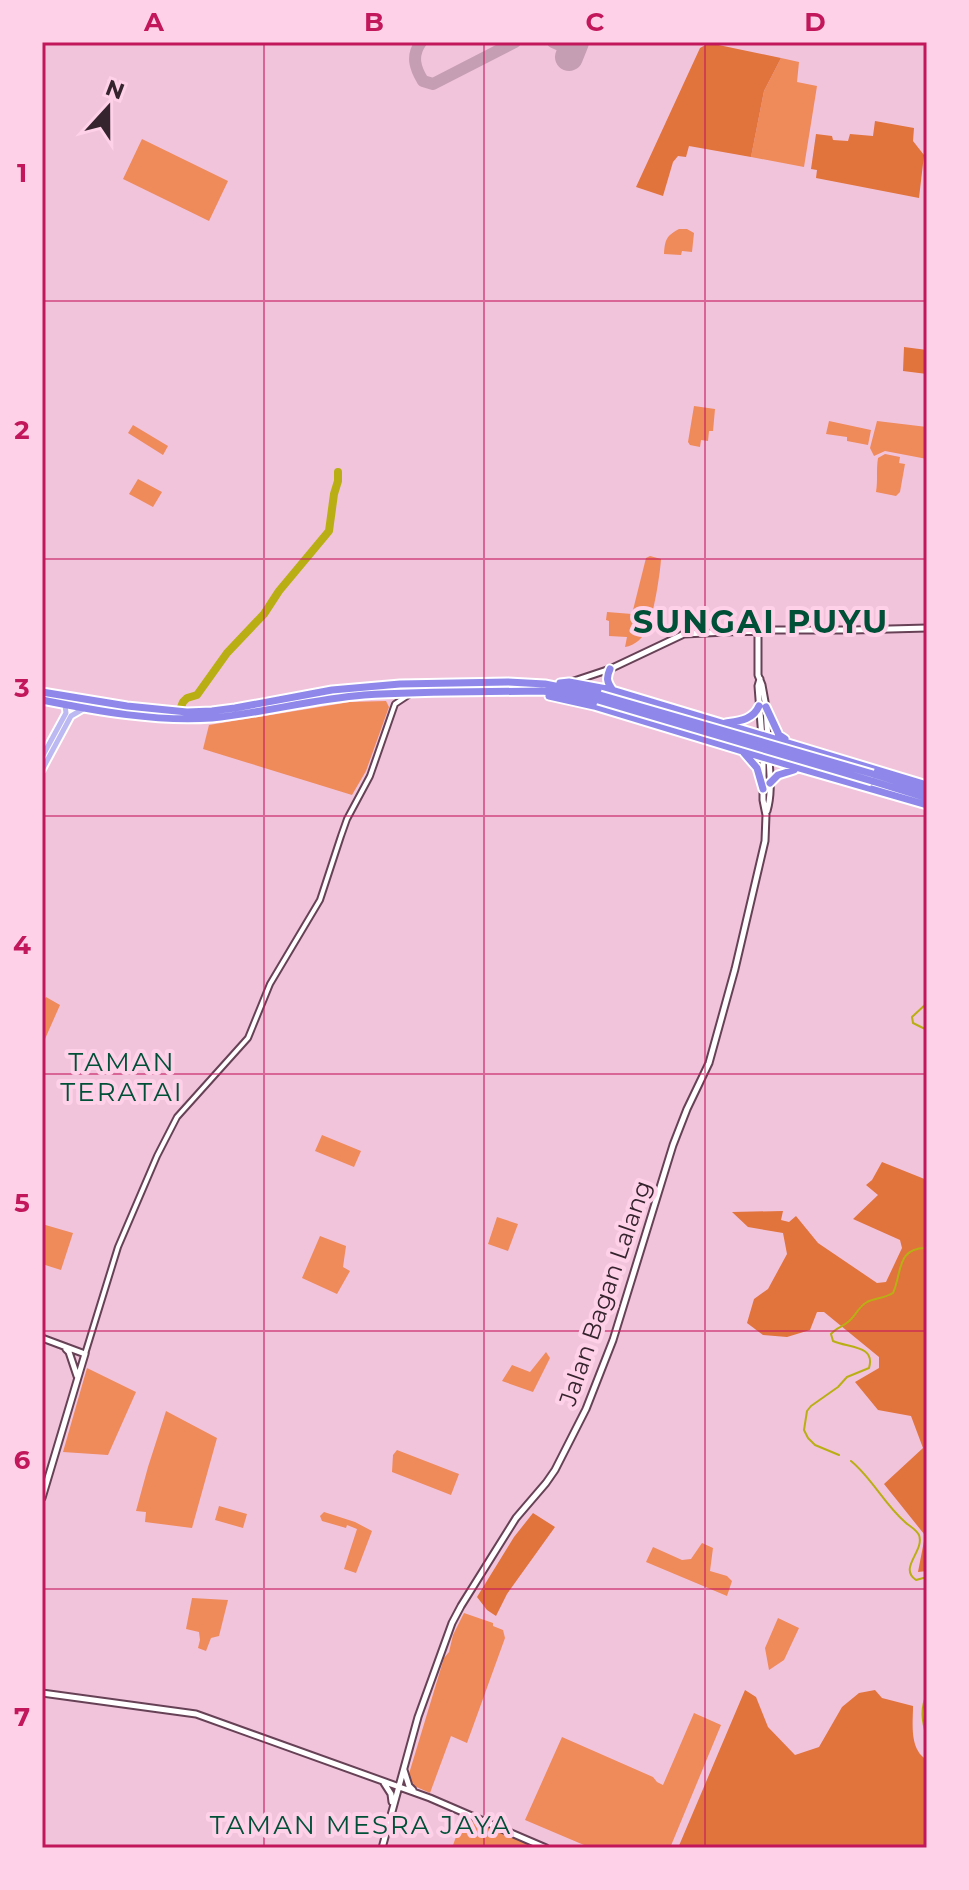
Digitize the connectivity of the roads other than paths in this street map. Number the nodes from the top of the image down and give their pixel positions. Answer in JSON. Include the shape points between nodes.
{"nodes":[{"id":1,"x":927,"y":628,"type":"edge"},
{"id":2,"x":767,"y":630,"type":"junction"},
{"id":3,"x":746,"y":631,"type":"junction"},
{"id":4,"x":758,"y":631,"type":"junction"},
{"id":5,"x":757,"y":648,"type":"junction"},
{"id":6,"x":610,"y":669,"type":"junction"},
{"id":7,"x":569,"y":682,"type":"junction"},
{"id":8,"x":550,"y":685,"type":"junction"},
{"id":9,"x":612,"y":690,"type":"junction"},
{"id":10,"x":523,"y":691,"type":"junction"},
{"id":11,"x":42,"y":692,"type":"edge"},
{"id":12,"x":413,"y":693,"type":"junction"},
{"id":13,"x":390,"y":694,"type":"junction"},
{"id":14,"x":599,"y":697,"type":"junction"},
{"id":15,"x":42,"y":700,"type":"edge"},
{"id":16,"x":65,"y":704,"type":"junction"},
{"id":17,"x":395,"y":704,"type":"junction"},
{"id":18,"x":763,"y":706,"type":"junction"},
{"id":19,"x":87,"y":708,"type":"junction"},
{"id":20,"x":724,"y":723,"type":"junction"},
{"id":21,"x":738,"y":727,"type":"junction"},
{"id":22,"x":765,"y":736,"type":"junction"},
{"id":23,"x":798,"y":746,"type":"junction"},
{"id":24,"x":737,"y":749,"type":"junction"},
{"id":25,"x":42,"y":757,"type":"edge"},
{"id":26,"x":766,"y":759,"type":"junction"},
{"id":27,"x":792,"y":766,"type":"junction"},
{"id":28,"x":42,"y":770,"type":"edge"},
{"id":29,"x":804,"y":770,"type":"junction"},
{"id":30,"x":872,"y":777,"type":"junction"},
{"id":31,"x":770,"y":783,"type":"junction"},
{"id":32,"x":927,"y":788,"type":"edge"},
{"id":33,"x":763,"y":789,"type":"junction"},
{"id":34,"x":927,"y":798,"type":"edge"},
{"id":35,"x":927,"y":805,"type":"edge"},
{"id":36,"x":766,"y":812,"type":"junction"},
{"id":37,"x":42,"y":1338,"type":"edge"},
{"id":38,"x":62,"y":1346,"type":"junction"},
{"id":39,"x":85,"y":1354,"type":"junction"},
{"id":40,"x":77,"y":1381,"type":"junction"},
{"id":41,"x":42,"y":1498,"type":"edge"},
{"id":42,"x":42,"y":1693,"type":"edge"},
{"id":43,"x":404,"y":1769,"type":"junction"},
{"id":44,"x":383,"y":1782,"type":"junction"},
{"id":45,"x":398,"y":1787,"type":"junction"},
{"id":46,"x":418,"y":1794,"type":"junction"},
{"id":47,"x":392,"y":1813,"type":"junction"},
{"id":48,"x":382,"y":1848,"type":"edge"},
{"id":49,"x":546,"y":1848,"type":"edge"}],
"edges":[{"from":1,"to":2,"type":"main road"},
{"from":2,"to":4,"type":"main road"},
{"from":2,"to":5,"type":"main road"},
{"from":3,"to":4,"type":"main road"},
{"from":3,"to":5,"type":"main road"},
{"from":3,"to":6,"type":"main road","via":[[684,634]]},
{"from":4,"to":5,"type":"main road","name":"Jalan Bagan Lalang"},
{"from":5,"to":18,"type":"main road","name":"Jalan Bagan Lalang"},
{"from":6,"to":7,"type":"main road"},
{"from":6,"to":9,"type":"highway"},
{"from":7,"to":8,"type":"highway"},
{"from":7,"to":9,"type":"highway"},
{"from":8,"to":11,"type":"highway","via":[[372,686],[187,712]]},
{"from":8,"to":14,"type":"highway"},
{"from":9,"to":20,"type":"highway"},
{"from":10,"to":12,"type":"highway"},
{"from":10,"to":14,"type":"highway"},
{"from":10,"to":24,"type":"highway","via":[[594,706]]},
{"from":12,"to":13,"type":"highway"},
{"from":12,"to":17,"type":"street"},
{"from":13,"to":17,"type":"street"},
{"from":13,"to":19,"type":"highway","via":[[208,718]]},
{"from":14,"to":30,"type":"highway","bridge":true},
{"from":15,"to":16,"type":"highway"},
{"from":16,"to":19,"type":"highway"},
{"from":16,"to":25,"type":"main road","via":[[66,713]]},
{"from":17,"to":39,"type":"street","via":[[320,900],[270,984],[254,1027],[177,1117],[157,1156],[118,1247]]},
{"from":18,"to":20,"type":"highway","via":[[742,721]]},
{"from":18,"to":22,"type":"main road","name":"Jalan Bagan Lalang"},
{"from":18,"to":23,"type":"highway","via":[[779,735]]},
{"from":19,"to":28,"type":"main road","via":[[71,716]]},
{"from":20,"to":21,"type":"highway"},
{"from":21,"to":22,"type":"highway"},
{"from":21,"to":24,"type":"highway","via":[[746,740]]},
{"from":22,"to":23,"type":"highway"},
{"from":22,"to":26,"type":"main road","name":"Jalan Bagan Lalang"},
{"from":23,"to":27,"type":"highway","via":[[786,752]]},
{"from":23,"to":32,"type":"highway"},
{"from":24,"to":26,"type":"highway"},
{"from":24,"to":33,"type":"highway","via":[[753,761]]},
{"from":26,"to":27,"type":"highway"},
{"from":26,"to":31,"type":"main road","name":"Jalan Bagan Lalang"},
{"from":26,"to":33,"type":"main road","name":"Jalan Bagan Lalang"},
{"from":27,"to":29,"type":"highway"},
{"from":29,"to":31,"type":"highway","via":[[786,771]]},
{"from":29,"to":35,"type":"highway"},
{"from":30,"to":32,"type":"highway"},
{"from":30,"to":34,"type":"highway"},
{"from":31,"to":36,"type":"main road","name":"Jalan Bagan Lalang"},
{"from":33,"to":36,"type":"main road","name":"Jalan Bagan Lalang"},
{"from":36,"to":43,"type":"main road","name":"Jalan Bagan Lalang","via":[[763,854],[713,1049],[673,1145],[600,1374],[555,1470],[519,1514],[458,1611]]},
{"from":37,"to":38,"type":"main road"},
{"from":38,"to":39,"type":"main road"},
{"from":38,"to":40,"type":"main road","via":[[69,1352]]},
{"from":39,"to":40,"type":"main road"},
{"from":40,"to":41,"type":"main road"},
{"from":42,"to":44,"type":"main road","via":[[196,1714]]},
{"from":43,"to":45,"type":"main road","name":"Jalan Bagan Lalang"},
{"from":43,"to":46,"type":"main road"},
{"from":44,"to":45,"type":"main road"},
{"from":44,"to":47,"type":"main road","via":[[391,1794]]},
{"from":45,"to":46,"type":"main road"},
{"from":45,"to":47,"type":"main road","name":"Jalan Bagan Lalang"},
{"from":46,"to":49,"type":"main road"},
{"from":47,"to":48,"type":"main road","name":"Jalan Bagan Lalang"}]}
